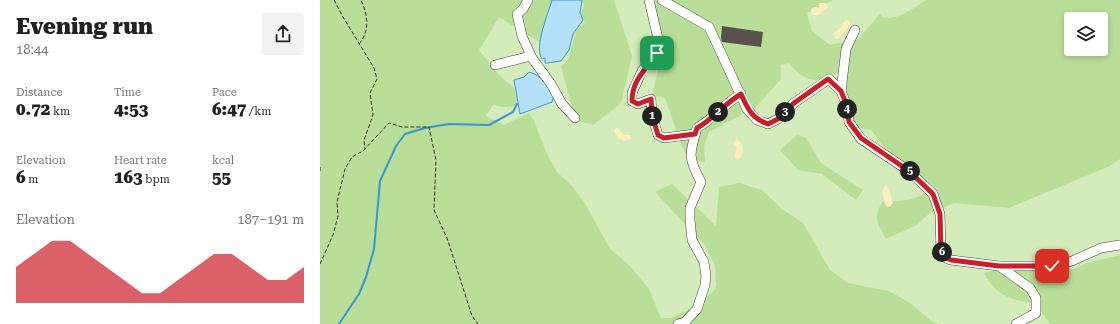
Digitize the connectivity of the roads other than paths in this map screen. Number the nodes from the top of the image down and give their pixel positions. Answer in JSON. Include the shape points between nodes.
{"nodes":[{"id":1,"x":528,"y":0,"type":"edge"},
{"id":2,"x":649,"y":0,"type":"edge"},
{"id":3,"x":662,"y":0,"type":"edge"},
{"id":4,"x":855,"y":30,"type":"dead end"},
{"id":5,"x":531,"y":56,"type":"junction"},
{"id":6,"x":495,"y":65,"type":"dead end"},
{"id":7,"x":841,"y":91,"type":"junction"},
{"id":8,"x":741,"y":94,"type":"junction"},
{"id":9,"x":575,"y":118,"type":"dead end"},
{"id":10,"x":695,"y":134,"type":"junction"},
{"id":11,"x":1120,"y":245,"type":"edge"},
{"id":12,"x":999,"y":266,"type":"junction"},
{"id":13,"x":678,"y":324,"type":"edge"},
{"id":14,"x":1016,"y":324,"type":"edge"}],
"edges":[{"from":1,"to":5,"type":"lane","via":[[517,14],[522,36]]},
{"from":2,"to":10,"type":"lane","via":[[659,43],[657,53],[642,71],[632,93],[632,101],[638,104],[651,99],[652,115],[658,135],[664,138]]},
{"from":3,"to":8,"type":"lane","via":[[709,27]]},
{"from":4,"to":7,"type":"lane","via":[[846,49]]},
{"from":5,"to":6,"type":"lane"},
{"from":5,"to":9,"type":"lane","via":[[562,104]]},
{"from":7,"to":8,"type":"lane","via":[[828,79],[768,124],[757,120],[747,108]]},
{"from":7,"to":12,"type":"lane","via":[[847,106],[849,122],[861,138],[909,171],[933,194],[940,214],[941,252],[946,258]]},
{"from":8,"to":10,"type":"lane","via":[[697,128]]},
{"from":10,"to":13,"type":"lane","via":[[690,155],[701,182],[690,208],[692,240],[704,262],[706,276],[697,309],[685,322]]},
{"from":11,"to":12,"type":"lane","via":[[1101,248],[1072,261],[1052,266]]},
{"from":12,"to":14,"type":"lane","via":[[1030,288],[1036,298],[1036,313]]}]}
